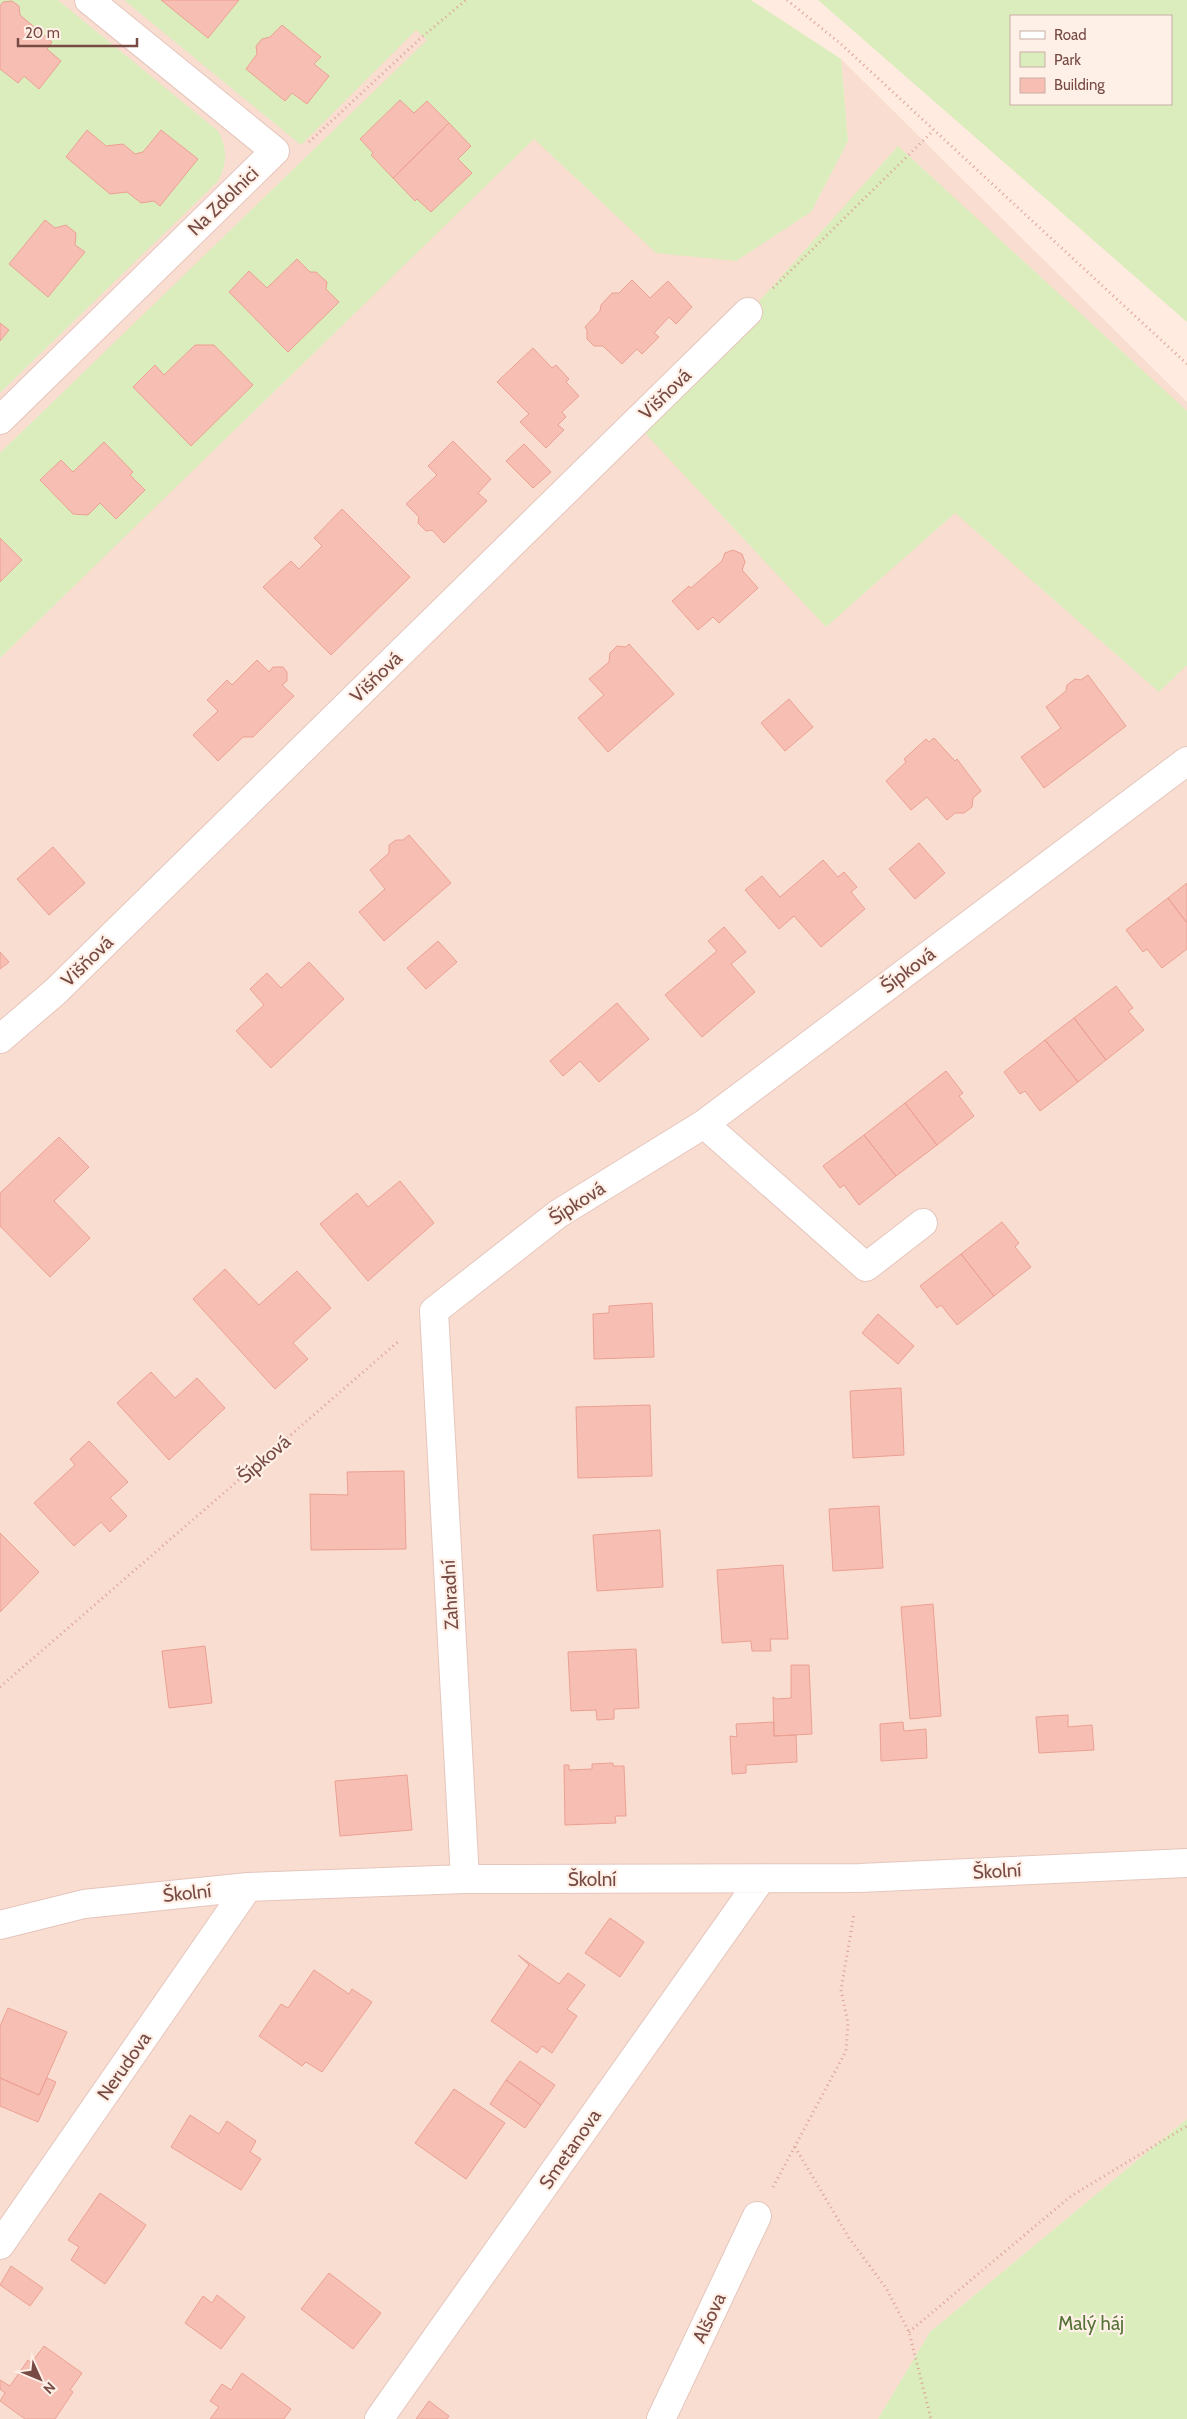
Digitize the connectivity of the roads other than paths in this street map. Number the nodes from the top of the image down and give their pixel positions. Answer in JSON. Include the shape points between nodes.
{"nodes":[{"id":1,"x":89,"y":0,"type":"edge"},
{"id":2,"x":748,"y":312,"type":"road end"},
{"id":3,"x":0,"y":420,"type":"edge"},
{"id":4,"x":1187,"y":761,"type":"edge"},
{"id":5,"x":0,"y":1040,"type":"edge"},
{"id":6,"x":704,"y":1124,"type":"junction"},
{"id":7,"x":923,"y":1223,"type":"dead end"},
{"id":8,"x":434,"y":1311,"type":"joint"},
{"id":9,"x":1187,"y":1863,"type":"edge"},
{"id":10,"x":465,"y":1879,"type":"junction"},
{"id":11,"x":761,"y":1880,"type":"junction"},
{"id":12,"x":248,"y":1887,"type":"junction"},
{"id":13,"x":0,"y":1925,"type":"edge"},
{"id":14,"x":757,"y":2216,"type":"road end"},
{"id":15,"x":0,"y":2245,"type":"edge"},
{"id":16,"x":379,"y":2419,"type":"edge"},
{"id":17,"x":661,"y":2419,"type":"edge"}],
"edges":[{"from":1,"to":3,"type":"street","name":"Na Zdolnici","via":[[275,151]]},
{"from":2,"to":5,"type":"street","name":"Višňová","via":[[55,992]]},
{"from":4,"to":6,"type":"street","name":"Šípková"},
{"from":6,"to":7,"type":"street","via":[[866,1267]]},
{"from":6,"to":8,"type":"street","name":"Šípková","via":[[558,1214]]},
{"from":8,"to":10,"type":"street","name":"Zahradní"},
{"from":9,"to":11,"type":"street","name":"Školní"},
{"from":10,"to":11,"type":"street","name":"Školní"},
{"from":10,"to":12,"type":"street","name":"Školní"},
{"from":11,"to":16,"type":"street","name":"Smetanova"},
{"from":12,"to":13,"type":"street","name":"Školní","via":[[84,1904]]},
{"from":12,"to":15,"type":"street","name":"Nerudova"},
{"from":14,"to":17,"type":"street","name":"Alšova"}]}
